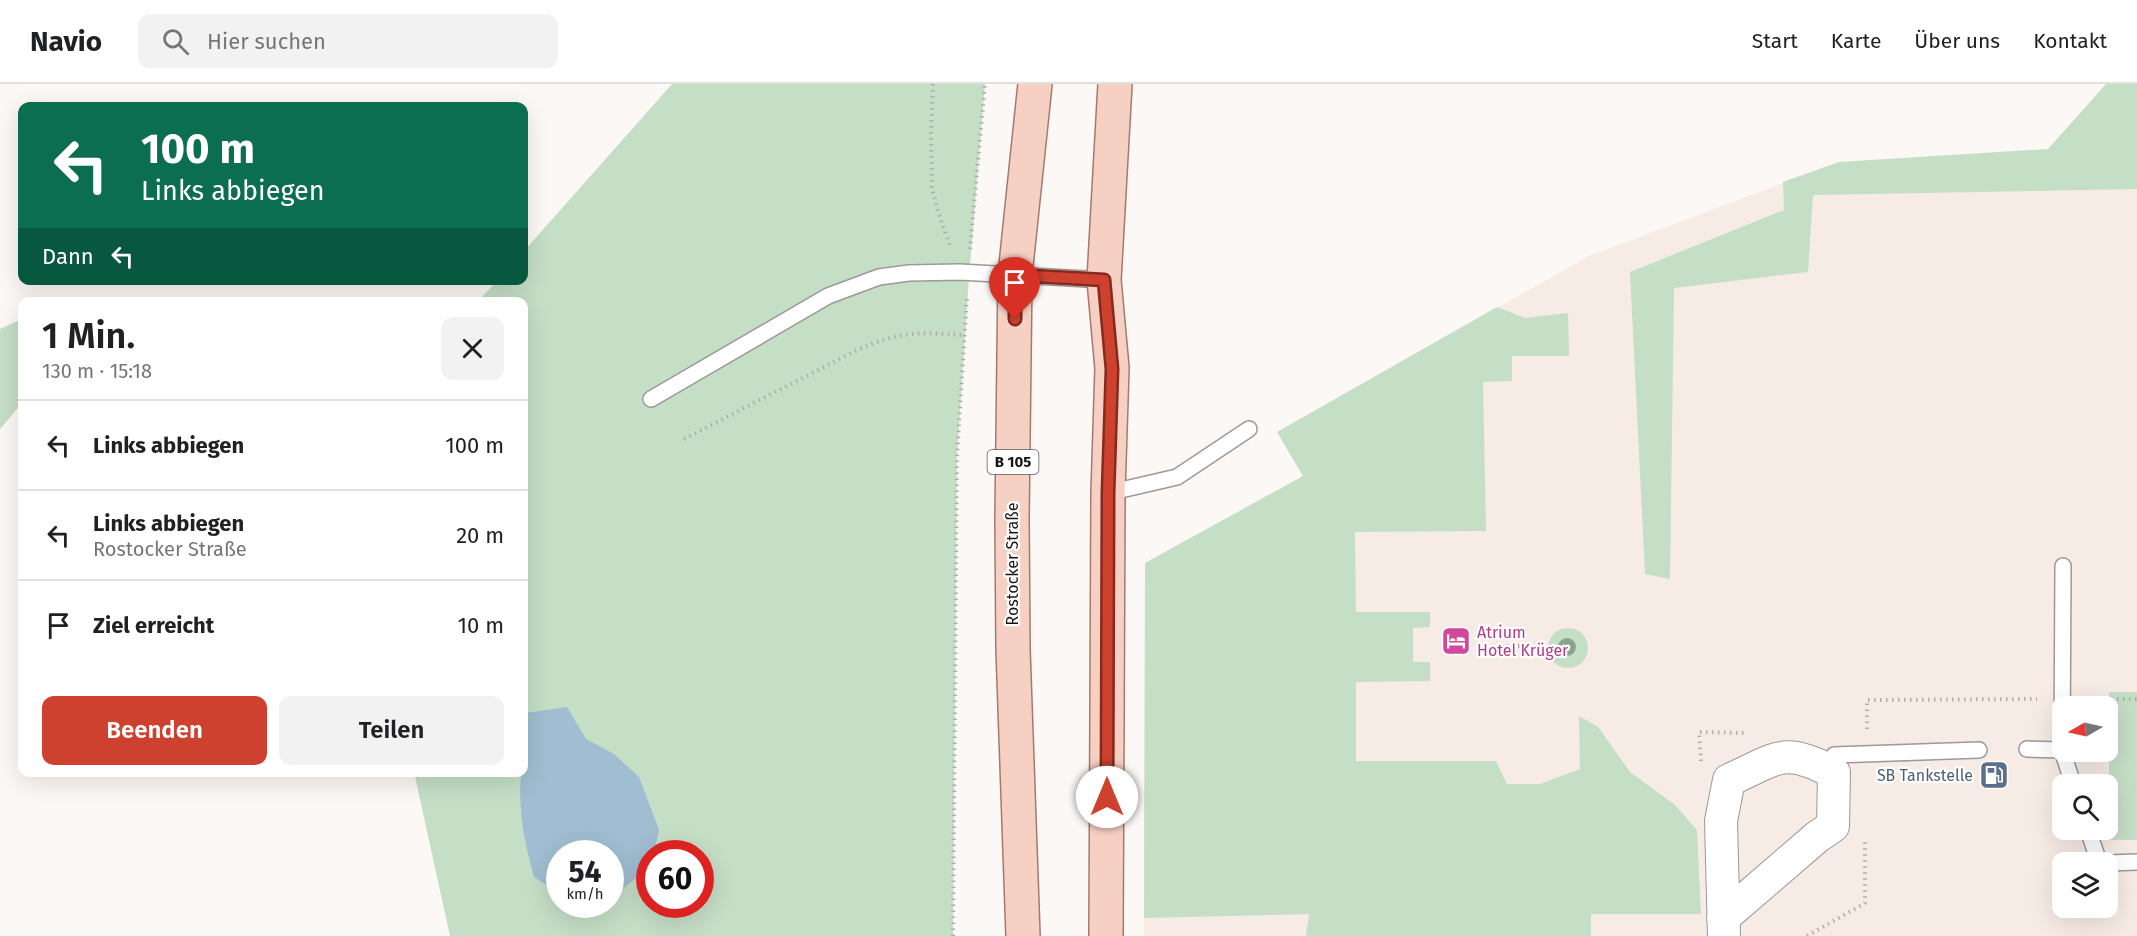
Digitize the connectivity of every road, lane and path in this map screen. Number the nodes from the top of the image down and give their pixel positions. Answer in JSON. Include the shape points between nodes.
{"nodes":[{"id":1,"x":933,"y":84,"type":"edge"},
{"id":2,"x":985,"y":84,"type":"edge"},
{"id":3,"x":1035,"y":84,"type":"edge"},
{"id":4,"x":1115,"y":84,"type":"edge"},
{"id":5,"x":964,"y":272,"type":"junction"},
{"id":6,"x":1015,"y":275,"type":"junction"},
{"id":7,"x":1104,"y":280,"type":"junction"},
{"id":8,"x":964,"y":335,"type":"junction"},
{"id":9,"x":651,"y":399,"type":"dead end"},
{"id":10,"x":1250,"y":429,"type":"dead end"},
{"id":11,"x":684,"y":439,"type":"dead end"},
{"id":12,"x":1108,"y":493,"type":"junction"},
{"id":13,"x":2063,"y":566,"type":"dead end"},
{"id":14,"x":1500,"y":646,"type":"dead end"},
{"id":15,"x":1526,"y":646,"type":"dead end"},
{"id":16,"x":2062,"y":696,"type":"edge"},
{"id":17,"x":2052,"y":699,"type":"edge"},
{"id":18,"x":2118,"y":699,"type":"edge"},
{"id":19,"x":2137,"y":699,"type":"edge"},
{"id":20,"x":1867,"y":734,"type":"dead end"},
{"id":21,"x":2027,"y":749,"type":"dead end"},
{"id":22,"x":1978,"y":750,"type":"dead end"},
{"id":23,"x":2052,"y":750,"type":"edge"},
{"id":24,"x":1834,"y":755,"type":"dead end"},
{"id":25,"x":2137,"y":862,"type":"edge"},
{"id":26,"x":2118,"y":863,"type":"edge"},
{"id":27,"x":1865,"y":903,"type":"dead end"},
{"id":28,"x":1723,"y":927,"type":"edge"},
{"id":29,"x":953,"y":936,"type":"edge"},
{"id":30,"x":1023,"y":936,"type":"edge"},
{"id":31,"x":1106,"y":936,"type":"edge"},
{"id":32,"x":1807,"y":936,"type":"edge"}],
"edges":[{"from":1,"to":5,"type":"path","via":[[932,189]]},
{"from":2,"to":5,"type":"path"},
{"from":3,"to":6,"type":"main road","name":"Rostocker Straße","number":"B 105"},
{"from":4,"to":7,"type":"main road"},
{"from":5,"to":6,"type":"lane"},
{"from":5,"to":8,"type":"path"},
{"from":5,"to":9,"type":"lane","via":[[909,273],[859,283],[828,296]]},
{"from":6,"to":7,"type":"lane"},
{"from":6,"to":30,"type":"main road","name":"Rostocker Straße","number":"B 105","via":[[1013,637]]},
{"from":7,"to":12,"type":"main road","via":[[1112,369]]},
{"from":8,"to":11,"type":"path","via":[[922,332],[884,338]]},
{"from":8,"to":29,"type":"path","via":[[957,456]]},
{"from":10,"to":12,"type":"lane","via":[[1177,477]]},
{"from":12,"to":31,"type":"main road"},
{"from":13,"to":16,"type":"lane"},
{"from":14,"to":15,"type":"path"},
{"from":17,"to":20,"type":"path","via":[[1867,700]]},
{"from":18,"to":19,"type":"path"},
{"from":21,"to":23,"type":"lane"},
{"from":22,"to":24,"type":"lane"},
{"from":25,"to":26,"type":"lane"},
{"from":27,"to":32,"type":"path"},
{"from":28,"to":28,"type":"street","via":[[1833,826],[1834,773],[1803,759],[1783,757],[1729,780],[1720,820]]}]}
